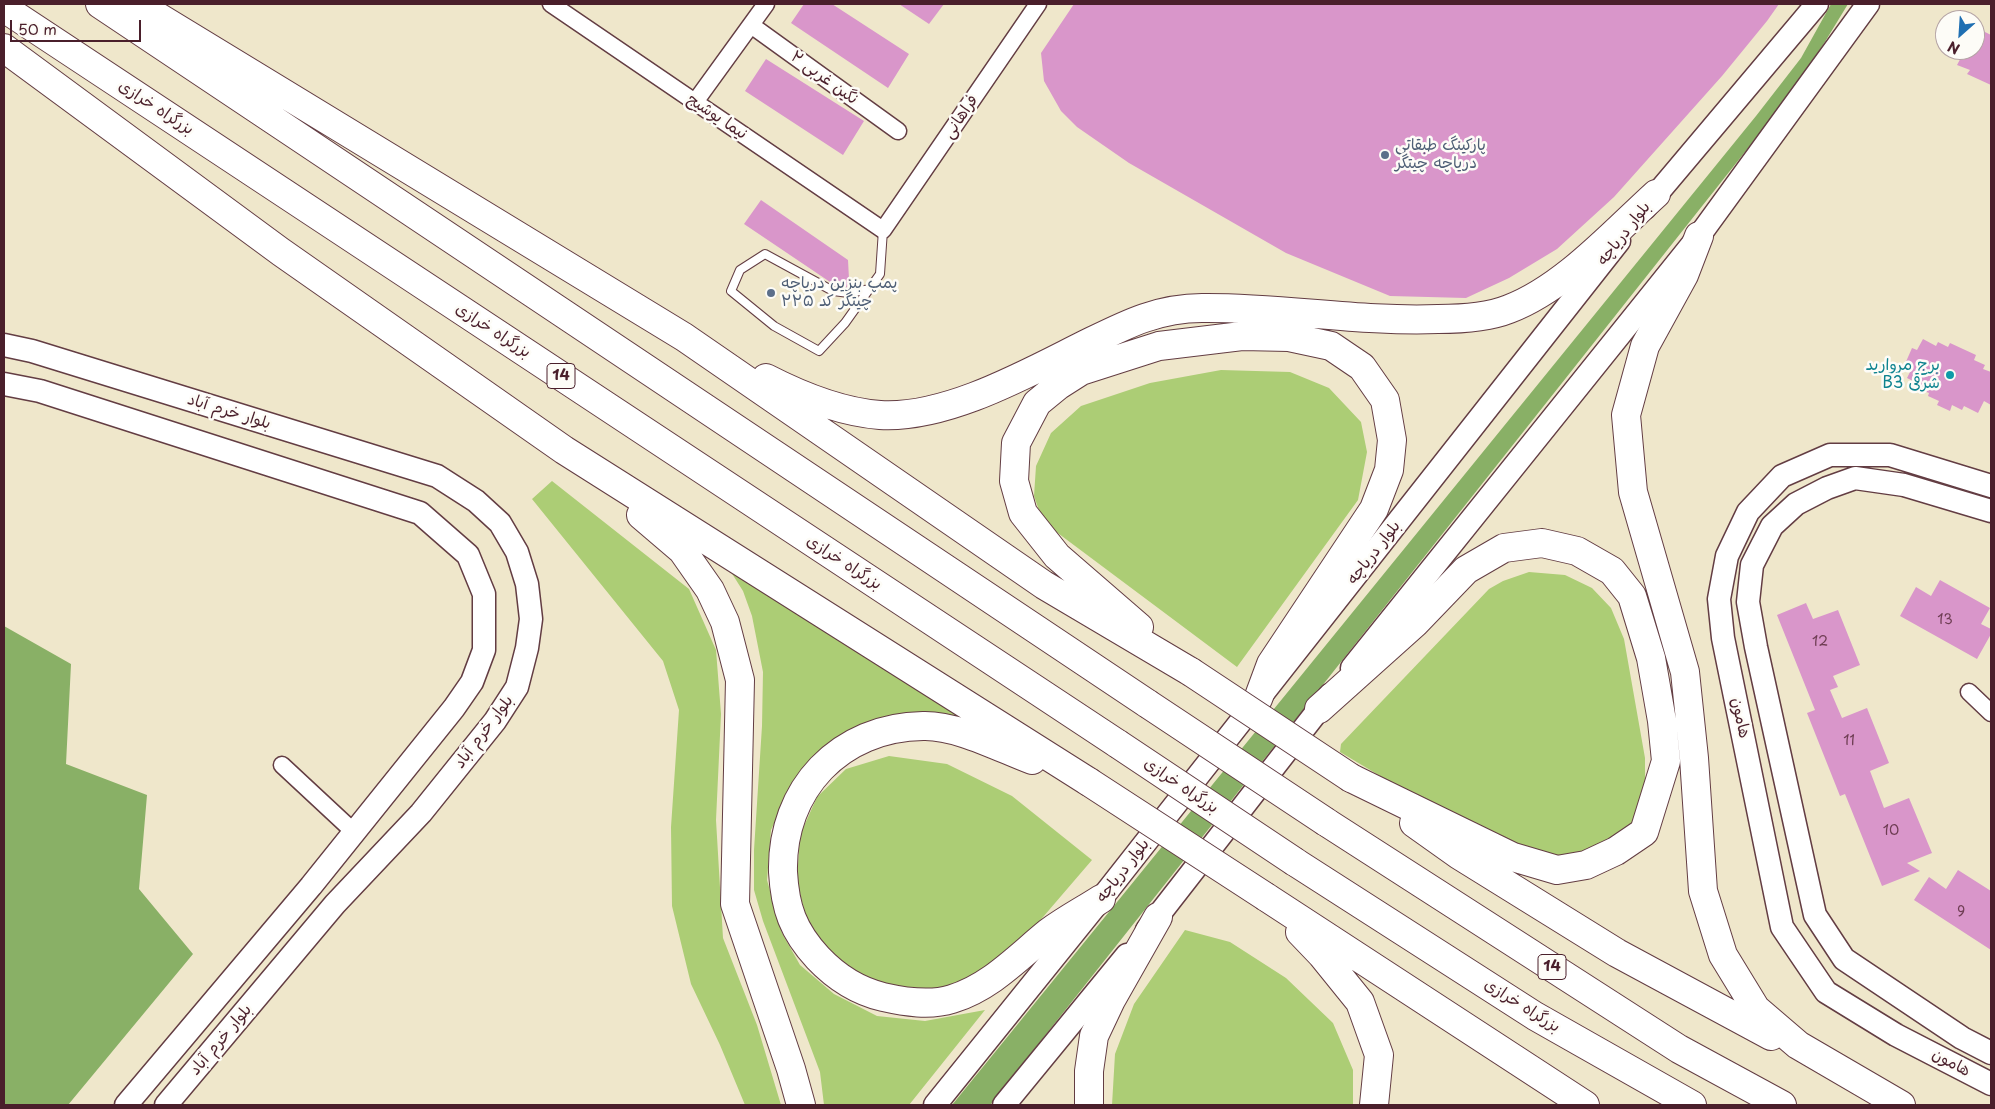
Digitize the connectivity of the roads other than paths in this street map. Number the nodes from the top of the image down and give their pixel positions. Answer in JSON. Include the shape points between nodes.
{"nodes":[{"id":1,"x":100,"y":4,"type":"edge"},
{"id":2,"x":137,"y":4,"type":"edge"},
{"id":3,"x":551,"y":4,"type":"edge"},
{"id":4,"x":766,"y":4,"type":"edge"},
{"id":5,"x":1038,"y":4,"type":"edge"},
{"id":6,"x":1817,"y":4,"type":"edge"},
{"id":7,"x":1868,"y":4,"type":"edge"},
{"id":8,"x":4,"y":8,"type":"edge"},
{"id":9,"x":751,"y":25,"type":"junction"},
{"id":10,"x":4,"y":48,"type":"edge"},
{"id":11,"x":695,"y":102,"type":"junction"},
{"id":12,"x":898,"y":131,"type":"dead end"},
{"id":13,"x":1656,"y":194,"type":"junction"},
{"id":14,"x":883,"y":230,"type":"junction"},
{"id":15,"x":1699,"y":236,"type":"junction"},
{"id":16,"x":870,"y":289,"type":"junction"},
{"id":17,"x":684,"y":337,"type":"junction"},
{"id":18,"x":4,"y":345,"type":"edge"},
{"id":19,"x":4,"y":384,"type":"edge"},
{"id":20,"x":564,"y":450,"type":"junction"},
{"id":21,"x":1991,"y":486,"type":"edge"},
{"id":22,"x":1991,"y":511,"type":"edge"},
{"id":23,"x":1191,"y":672,"type":"junction"},
{"id":24,"x":1969,"y":692,"type":"dead end"},
{"id":25,"x":1258,"y":699,"type":"junction"},
{"id":26,"x":1319,"y":709,"type":"junction"},
{"id":27,"x":1991,"y":713,"type":"edge"},
{"id":28,"x":282,"y":765,"type":"dead end"},
{"id":29,"x":1351,"y":778,"type":"junction"},
{"id":30,"x":1089,"y":782,"type":"junction"},
{"id":31,"x":354,"y":832,"type":"junction"},
{"id":32,"x":311,"y":886,"type":"junction"},
{"id":33,"x":1266,"y":897,"type":"junction"},
{"id":34,"x":1101,"y":899,"type":"junction"},
{"id":35,"x":335,"y":904,"type":"junction"},
{"id":36,"x":1158,"y":917,"type":"junction"},
{"id":37,"x":1991,"y":1053,"type":"edge"},
{"id":38,"x":1991,"y":1084,"type":"edge"},
{"id":39,"x":126,"y":1105,"type":"edge"},
{"id":40,"x":166,"y":1105,"type":"edge"},
{"id":41,"x":801,"y":1105,"type":"edge"},
{"id":42,"x":935,"y":1105,"type":"edge"},
{"id":43,"x":1004,"y":1105,"type":"edge"},
{"id":44,"x":1090,"y":1105,"type":"edge"},
{"id":45,"x":1374,"y":1105,"type":"edge"},
{"id":46,"x":1585,"y":1105,"type":"edge"},
{"id":47,"x":1692,"y":1105,"type":"edge"},
{"id":48,"x":1782,"y":1105,"type":"edge"},
{"id":49,"x":1900,"y":1105,"type":"edge"}],
"edges":[{"from":1,"to":48,"type":"highway","number":"14","bridge":true,"via":[[1326,822],[1679,1049]]},
{"from":2,"to":17,"type":"highway"},
{"from":3,"to":11,"type":"street","name":"نیما یوشیج"},
{"from":4,"to":9,"type":"street"},
{"from":5,"to":14,"type":"street","name":"فراهانی"},
{"from":6,"to":13,"type":"street","name":"بلوار دریاچه"},
{"from":7,"to":15,"type":"street"},
{"from":8,"to":47,"type":"highway","name":"بزرگراه خرازی","number":"14","bridge":true,"via":[[1295,862],[1535,1016]]},
{"from":9,"to":11,"type":"street"},
{"from":9,"to":12,"type":"street","name":"نگین غربی ۲"},
{"from":10,"to":20,"type":"highway","via":[[281,252]]},
{"from":11,"to":14,"type":"street","name":"نیما یوشیج"},
{"from":13,"to":17,"type":"highway","via":[[1546,292],[1508,310],[1462,318],[1400,321],[1210,308],[1166,310],[1134,320],[991,390],[928,411],[881,415],[837,408],[790,391]]},
{"from":13,"to":25,"type":"street","name":"بلوار دریاچه"},
{"from":14,"to":16,"type":"lane","via":[[880,274]]},
{"from":15,"to":26,"type":"street"},
{"from":15,"to":49,"type":"highway","via":[[1684,275],[1645,346],[1626,414],[1633,492],[1684,672],[1694,758],[1703,891],[1723,955],[1756,1009],[1798,1045]]},
{"from":16,"to":16,"type":"lane","via":[[845,324],[819,351],[774,326],[731,291],[740,270],[764,254],[833,292]]},
{"from":17,"to":23,"type":"highway","via":[[1044,585]]},
{"from":18,"to":35,"type":"street","name":"بلوار خرم آباد","via":[[32,350],[437,476],[476,500],[500,522],[517,552],[527,584],[531,619],[517,687],[495,721],[421,813]]},
{"from":19,"to":31,"type":"street","name":"بلوار خرم آباد","via":[[40,391],[420,513],[468,555],[484,594],[484,650],[472,682]]},
{"from":20,"to":30,"type":"highway"},
{"from":20,"to":41,"type":"highway","via":[[682,550],[710,590],[725,622],[740,680],[735,904]]},
{"from":21,"to":38,"type":"street","name":"هامون","via":[[1890,455],[1830,455],[1782,476],[1748,512],[1727,556],[1719,599],[1723,638],[1782,927],[1826,992],[1896,1034]]},
{"from":22,"to":37,"type":"street","name":"هامون","via":[[1884,482],[1855,478],[1827,488],[1796,504],[1772,526],[1752,565],[1748,602],[1815,915],[1844,960],[1962,1038]]},
{"from":23,"to":25,"type":"highway","via":[[1057,556],[1023,513],[1014,481],[1016,443],[1037,403],[1059,385],[1081,371],[1159,346],[1242,336],[1289,337],[1331,346],[1362,367],[1385,400],[1392,440],[1389,470],[1374,509],[1271,664]]},
{"from":23,"to":29,"type":"highway","bridge":true},
{"from":24,"to":27,"type":"street"},
{"from":25,"to":34,"type":"street","name":"بلوار دریاچه"},
{"from":26,"to":29,"type":"highway","via":[[1415,623],[1466,570],[1504,548],[1542,543],[1577,551],[1612,571],[1632,596],[1651,658],[1666,761],[1644,832],[1616,851],[1586,865],[1557,870],[1513,857]]},
{"from":26,"to":36,"type":"street"},
{"from":28,"to":31,"type":"street"},
{"from":29,"to":49,"type":"highway","via":[[1459,855],[1617,953]]},
{"from":30,"to":33,"type":"highway","bridge":true},
{"from":30,"to":34,"type":"highway","via":[[957,731],[924,726],[890,728],[865,737],[817,771],[798,798],[787,828],[783,858],[784,896],[793,924],[830,971],[876,995],[926,1003],[951,1000],[978,988],[1004,972],[1050,931]]},
{"from":31,"to":32,"type":"street","name":"بلوار خرم آباد"},
{"from":32,"to":35,"type":"street"},
{"from":32,"to":39,"type":"street","name":"بلوار خرم آباد"},
{"from":33,"to":45,"type":"highway","via":[[1322,955],[1360,1002],[1379,1055]]},
{"from":33,"to":46,"type":"highway"},
{"from":34,"to":42,"type":"street","name":"بلوار دریاچه"},
{"from":35,"to":40,"type":"street","name":"بلوار خرم آباد"},
{"from":36,"to":43,"type":"street"},
{"from":36,"to":44,"type":"highway","via":[[1094,1036],[1089,1071]]}]}
